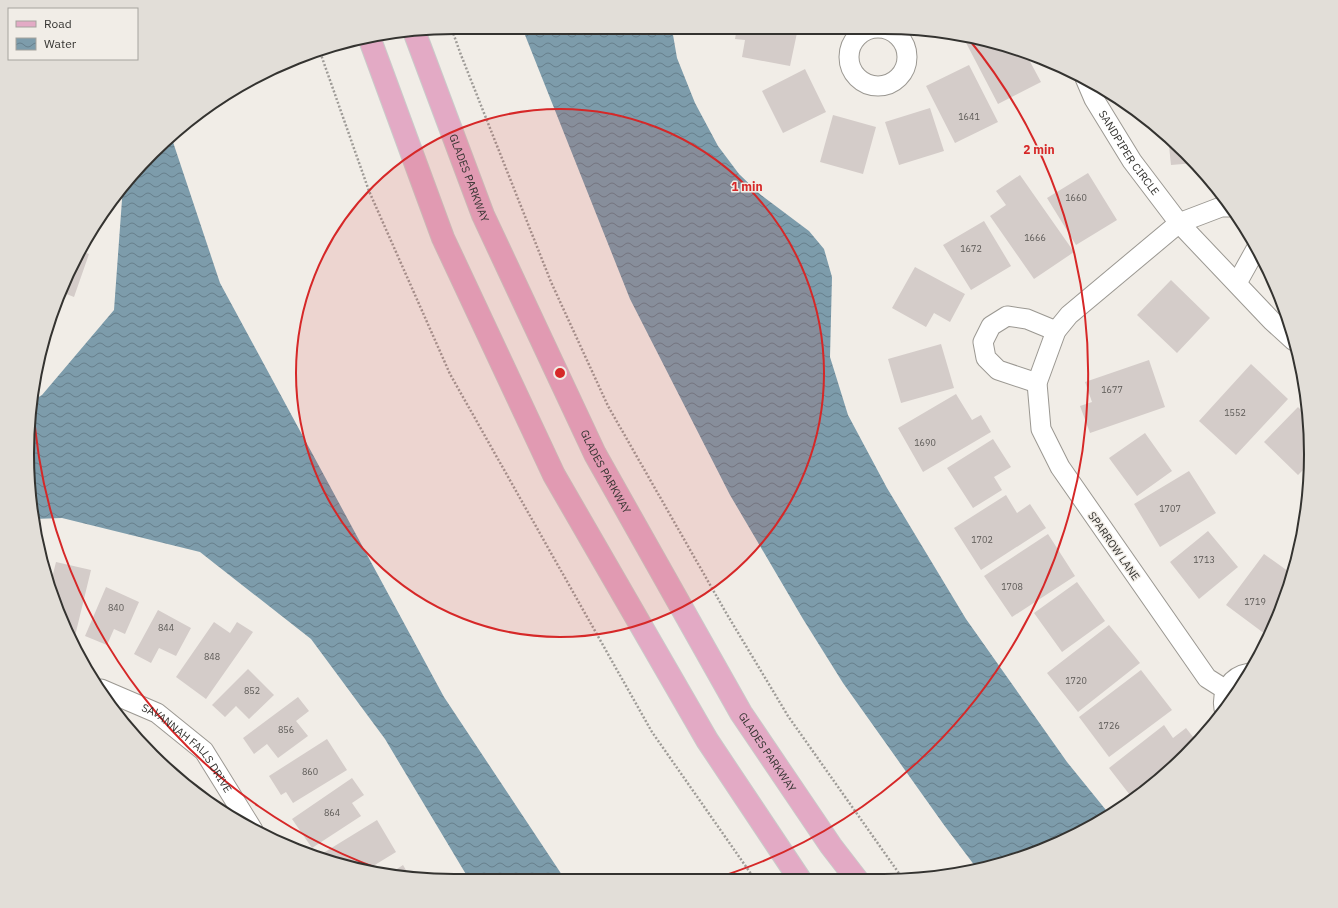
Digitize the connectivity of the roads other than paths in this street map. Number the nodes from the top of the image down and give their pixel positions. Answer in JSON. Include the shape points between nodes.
{"nodes":[{"id":1,"x":416,"y":36,"type":"edge"},
{"id":2,"x":371,"y":42,"type":"edge"},
{"id":3,"x":1089,"y":87,"type":"edge"},
{"id":4,"x":1223,"y":207,"type":"edge"},
{"id":5,"x":1179,"y":223,"type":"junction"},
{"id":6,"x":1253,"y":253,"type":"edge"},
{"id":7,"x":1237,"y":283,"type":"junction"},
{"id":8,"x":1056,"y":332,"type":"junction"},
{"id":9,"x":1287,"y":334,"type":"edge"},
{"id":10,"x":1037,"y":384,"type":"junction"},
{"id":11,"x":1240,"y":676,"type":"edge"},
{"id":12,"x":1226,"y":690,"type":"junction"},
{"id":13,"x":109,"y":692,"type":"edge"},
{"id":14,"x":1223,"y":701,"type":"edge"},
{"id":15,"x":246,"y":819,"type":"edge"},
{"id":16,"x":796,"y":874,"type":"edge"},
{"id":17,"x":853,"y":874,"type":"edge"}],
"edges":[{"from":1,"to":17,"type":"main road","name":"GLADES PARKWAY","via":[[483,215],[595,454],[741,713]]},
{"from":2,"to":16,"type":"main road","via":[[443,238],[554,475],[707,740]]},
{"from":3,"to":5,"type":"street","name":"SANDPIPER CIRCLE","via":[[1132,161]]},
{"from":4,"to":5,"type":"street"},
{"from":5,"to":7,"type":"street","name":"SANDPIPER CIRCLE"},
{"from":5,"to":8,"type":"street","name":"SPARROW LANE","via":[[1069,315]]},
{"from":6,"to":7,"type":"street"},
{"from":7,"to":9,"type":"street","name":"SANDPIPER CIRCLE"},
{"from":8,"to":10,"type":"street","name":"SPARROW LANE"},
{"from":8,"to":10,"type":"street","via":[[1027,318],[1007,316],[991,326],[983,342],[986,358],[998,370]]},
{"from":10,"to":12,"type":"street","name":"SPARROW LANE","via":[[1041,429],[1060,467],[1207,678]]},
{"from":11,"to":12,"type":"street","via":[[1233,680]]},
{"from":12,"to":14,"type":"street"},
{"from":13,"to":15,"type":"street","name":"SAVANNAH FALLS DRIVE","via":[[157,713],[204,751]]}]}
